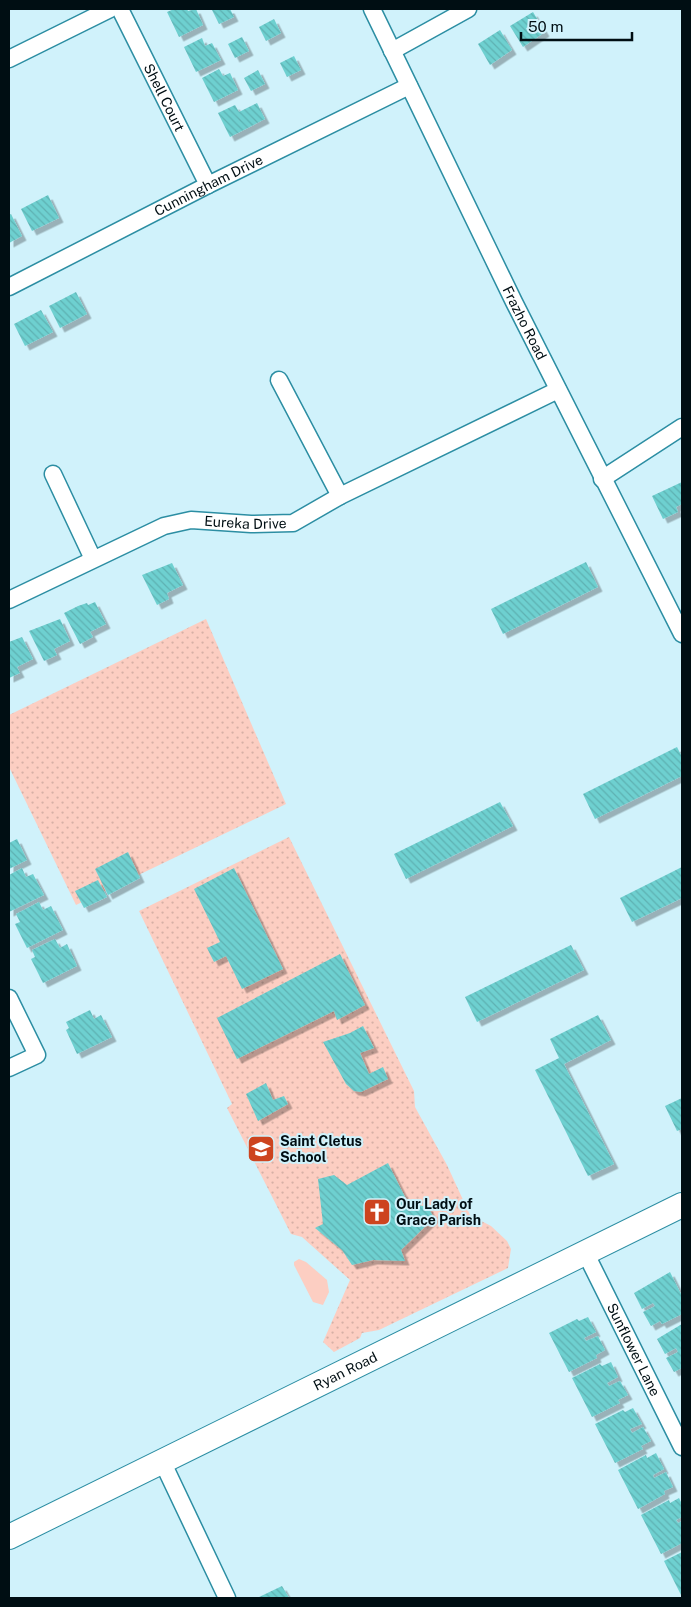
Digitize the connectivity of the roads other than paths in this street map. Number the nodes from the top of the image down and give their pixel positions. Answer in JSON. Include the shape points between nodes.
{"nodes":[{"id":1,"x":110,"y":9,"type":"edge"},
{"id":2,"x":120,"y":9,"type":"edge"},
{"id":3,"x":372,"y":9,"type":"edge"},
{"id":4,"x":468,"y":9,"type":"edge"},
{"id":5,"x":392,"y":51,"type":"junction"},
{"id":6,"x":9,"y":59,"type":"edge"},
{"id":7,"x":409,"y":86,"type":"junction"},
{"id":8,"x":208,"y":185,"type":"junction"},
{"id":9,"x":9,"y":287,"type":"edge"},
{"id":10,"x":279,"y":380,"type":"dead end"},
{"id":11,"x":558,"y":390,"type":"junction"},
{"id":12,"x":682,"y":426,"type":"edge"},
{"id":13,"x":53,"y":474,"type":"dead end"},
{"id":14,"x":602,"y":479,"type":"junction"},
{"id":15,"x":340,"y":496,"type":"junction"},
{"id":16,"x":93,"y":558,"type":"junction"},
{"id":17,"x":9,"y":600,"type":"edge"},
{"id":18,"x":682,"y":634,"type":"edge"},
{"id":19,"x":9,"y":998,"type":"edge"},
{"id":20,"x":9,"y":1068,"type":"edge"},
{"id":21,"x":682,"y":1205,"type":"edge"},
{"id":22,"x":585,"y":1252,"type":"junction"},
{"id":23,"x":682,"y":1447,"type":"edge"},
{"id":24,"x":162,"y":1462,"type":"junction"},
{"id":25,"x":9,"y":1537,"type":"edge"},
{"id":26,"x":227,"y":1598,"type":"edge"}],
"edges":[{"from":1,"to":6,"type":"street"},
{"from":2,"to":8,"type":"street","name":"Shell Court"},
{"from":3,"to":5,"type":"street","name":"Frazho Road"},
{"from":4,"to":5,"type":"street"},
{"from":5,"to":7,"type":"street","name":"Frazho Road"},
{"from":7,"to":8,"type":"street","name":"Cunningham Drive"},
{"from":7,"to":11,"type":"street","name":"Frazho Road"},
{"from":8,"to":9,"type":"street","name":"Cunningham Drive"},
{"from":10,"to":15,"type":"street"},
{"from":11,"to":14,"type":"street","name":"Frazho Road"},
{"from":11,"to":15,"type":"street","name":"Eureka Drive"},
{"from":12,"to":14,"type":"street"},
{"from":13,"to":16,"type":"street"},
{"from":14,"to":18,"type":"street","name":"Frazho Road"},
{"from":15,"to":16,"type":"street","name":"Eureka Drive","via":[[293,522],[251,524],[191,520],[164,526]]},
{"from":16,"to":17,"type":"street","name":"Eureka Drive"},
{"from":19,"to":20,"type":"street","via":[[37,1055]]},
{"from":21,"to":22,"type":"main road","name":"Ryan Road"},
{"from":22,"to":23,"type":"street","name":"Sunflower Lane"},
{"from":22,"to":24,"type":"main road","name":"Ryan Road"},
{"from":24,"to":25,"type":"main road","name":"Ryan Road"},
{"from":24,"to":26,"type":"street"}]}
